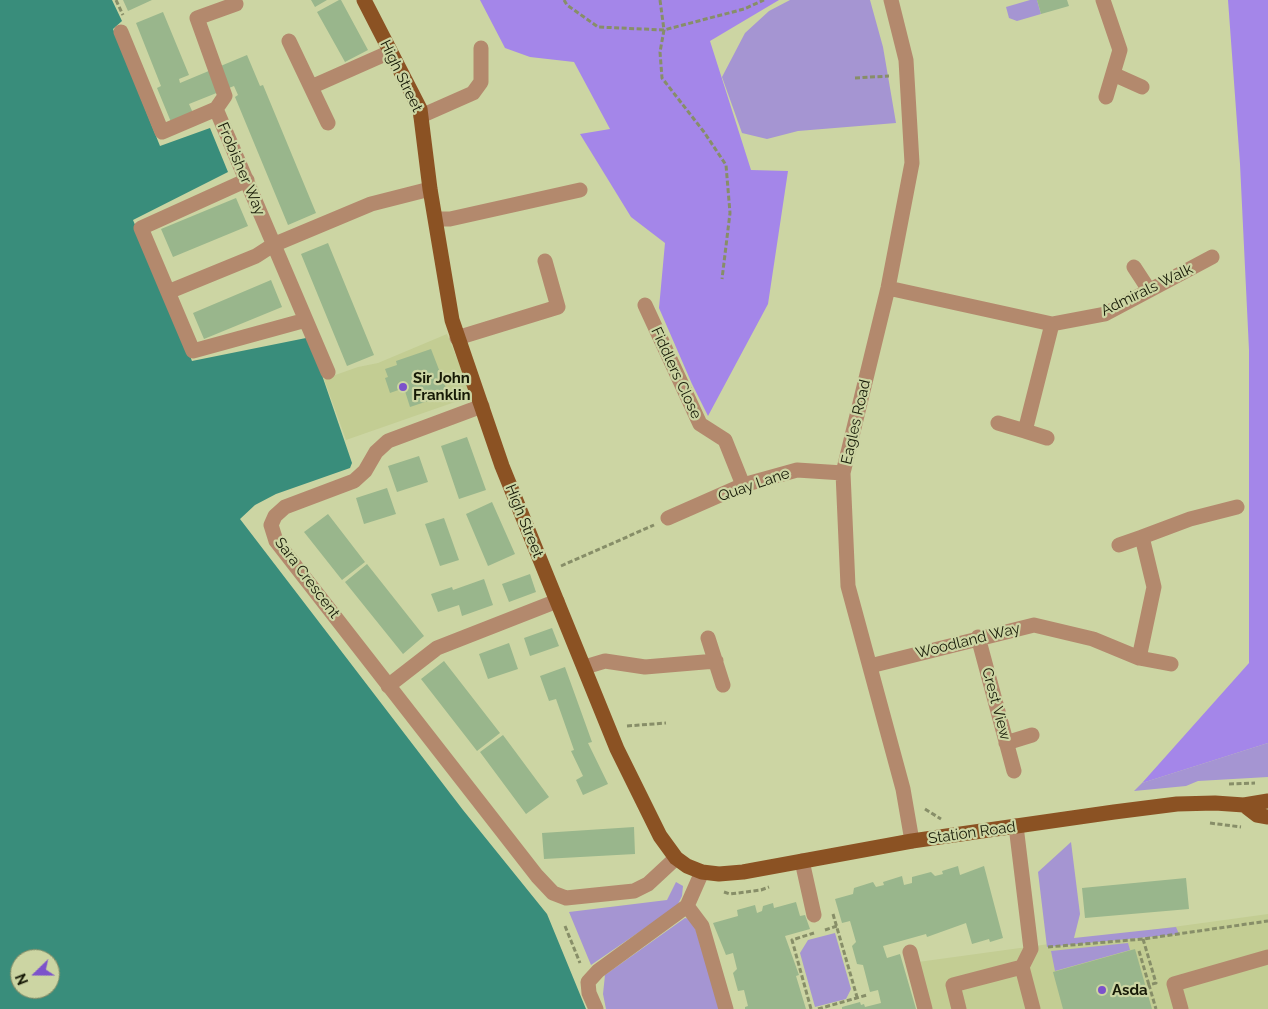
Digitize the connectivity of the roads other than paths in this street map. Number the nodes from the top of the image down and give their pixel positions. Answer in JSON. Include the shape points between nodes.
{"nodes":[{"id":1,"x":364,"y":0,"type":"edge"},
{"id":2,"x":891,"y":0,"type":"edge"},
{"id":3,"x":1103,"y":0,"type":"edge"},
{"id":4,"x":236,"y":4,"type":"dead end"},
{"id":5,"x":121,"y":32,"type":"dead end"},
{"id":6,"x":289,"y":41,"type":"dead end"},
{"id":7,"x":482,"y":48,"type":"dead end"},
{"id":8,"x":390,"y":52,"type":"junction"},
{"id":9,"x":1113,"y":74,"type":"junction"},
{"id":10,"x":311,"y":87,"type":"junction"},
{"id":11,"x":1142,"y":87,"type":"dead end"},
{"id":12,"x":1106,"y":97,"type":"dead end"},
{"id":13,"x":216,"y":109,"type":"junction"},
{"id":14,"x":421,"y":116,"type":"junction"},
{"id":15,"x":328,"y":123,"type":"dead end"},
{"id":16,"x":247,"y":180,"type":"junction"},
{"id":17,"x":430,"y":189,"type":"junction"},
{"id":18,"x":580,"y":190,"type":"dead end"},
{"id":19,"x":436,"y":219,"type":"junction"},
{"id":20,"x":273,"y":245,"type":"junction"},
{"id":21,"x":1212,"y":257,"type":"dead end"},
{"id":22,"x":545,"y":261,"type":"dead end"},
{"id":23,"x":1134,"y":267,"type":"dead end"},
{"id":24,"x":888,"y":288,"type":"junction"},
{"id":25,"x":1149,"y":290,"type":"junction"},
{"id":26,"x":168,"y":292,"type":"junction"},
{"id":27,"x":645,"y":304,"type":"dead end"},
{"id":28,"x":306,"y":320,"type":"junction"},
{"id":29,"x":1052,"y":324,"type":"junction"},
{"id":30,"x":457,"y":338,"type":"junction"},
{"id":31,"x":328,"y":372,"type":"dead end"},
{"id":32,"x":482,"y":406,"type":"junction"},
{"id":33,"x":998,"y":423,"type":"dead end"},
{"id":34,"x":1026,"y":431,"type":"junction"},
{"id":35,"x":1047,"y":438,"type":"dead end"},
{"id":36,"x":843,"y":473,"type":"junction"},
{"id":37,"x":743,"y":485,"type":"junction"},
{"id":38,"x":1237,"y":507,"type":"dead end"},
{"id":39,"x":668,"y":518,"type":"road end"},
{"id":40,"x":1142,"y":537,"type":"junction"},
{"id":41,"x":1119,"y":545,"type":"dead end"},
{"id":42,"x":557,"y":601,"type":"junction"},
{"id":43,"x":708,"y":638,"type":"dead end"},
{"id":44,"x":978,"y":638,"type":"junction"},
{"id":45,"x":1139,"y":658,"type":"junction"},
{"id":46,"x":716,"y":661,"type":"junction"},
{"id":47,"x":1171,"y":664,"type":"dead end"},
{"id":48,"x":870,"y":666,"type":"junction"},
{"id":49,"x":584,"y":668,"type":"junction"},
{"id":50,"x":723,"y":684,"type":"dead end"},
{"id":51,"x":388,"y":686,"type":"junction"},
{"id":52,"x":1032,"y":735,"type":"dead end"},
{"id":53,"x":1006,"y":743,"type":"junction"},
{"id":54,"x":1014,"y":771,"type":"dead end"},
{"id":55,"x":1268,"y":801,"type":"edge"},
{"id":56,"x":1244,"y":805,"type":"junction"},
{"id":57,"x":1268,"y":817,"type":"edge"},
{"id":58,"x":1016,"y":826,"type":"junction"},
{"id":59,"x":912,"y":841,"type":"junction"},
{"id":60,"x":676,"y":858,"type":"junction"},
{"id":61,"x":802,"y":861,"type":"junction"},
{"id":62,"x":702,"y":872,"type":"junction"},
{"id":63,"x":687,"y":906,"type":"junction"},
{"id":64,"x":814,"y":915,"type":"dead end"},
{"id":65,"x":910,"y":952,"type":"dead end"},
{"id":66,"x":1268,"y":958,"type":"edge"},
{"id":67,"x":1022,"y":967,"type":"junction"},
{"id":68,"x":596,"y":1009,"type":"edge"},
{"id":69,"x":726,"y":1009,"type":"edge"},
{"id":70,"x":924,"y":1009,"type":"edge"},
{"id":71,"x":959,"y":1009,"type":"edge"},
{"id":72,"x":1033,"y":1009,"type":"edge"},
{"id":73,"x":1181,"y":1009,"type":"edge"}],
"edges":[{"from":1,"to":8,"type":"main road","name":"High Street"},
{"from":2,"to":24,"type":"street","name":"Eagles Road","via":[[906,60],[912,163]]},
{"from":3,"to":9,"type":"street","via":[[1120,50]]},
{"from":4,"to":13,"type":"street","via":[[197,18],[225,96]]},
{"from":5,"to":13,"type":"street","name":"Frobisher Way","via":[[162,132]]},
{"from":6,"to":10,"type":"street"},
{"from":7,"to":14,"type":"street","via":[[481,82],[473,93]]},
{"from":8,"to":10,"type":"street"},
{"from":8,"to":14,"type":"main road","name":"High Street"},
{"from":9,"to":11,"type":"street"},
{"from":9,"to":12,"type":"street"},
{"from":10,"to":15,"type":"street"},
{"from":13,"to":16,"type":"street","name":"Frobisher Way"},
{"from":14,"to":17,"type":"main road","name":"High Street"},
{"from":16,"to":20,"type":"street","name":"Frobisher Way"},
{"from":16,"to":26,"type":"street","via":[[142,228]]},
{"from":17,"to":19,"type":"main road","name":"High Street"},
{"from":17,"to":20,"type":"street","via":[[379,201]]},
{"from":18,"to":19,"type":"street","via":[[450,219]]},
{"from":19,"to":30,"type":"main road","name":"High Street"},
{"from":20,"to":26,"type":"street","via":[[256,256]]},
{"from":20,"to":28,"type":"street","name":"Frobisher Way"},
{"from":21,"to":25,"type":"street","name":"Admirals Walk"},
{"from":22,"to":30,"type":"street","via":[[558,307]]},
{"from":23,"to":25,"type":"street"},
{"from":24,"to":29,"type":"street","name":"Admirals Walk"},
{"from":24,"to":36,"type":"street","name":"Eagles Road"},
{"from":25,"to":29,"type":"street","name":"Admirals Walk","via":[[1105,314]]},
{"from":26,"to":28,"type":"street","via":[[193,351]]},
{"from":27,"to":37,"type":"street","name":"Fiddlers Close","via":[[700,424],[725,440]]},
{"from":28,"to":31,"type":"street","name":"Frobisher Way"},
{"from":29,"to":34,"type":"street"},
{"from":30,"to":32,"type":"main road","name":"High Street"},
{"from":32,"to":42,"type":"main road","name":"High Street","via":[[507,480]]},
{"from":32,"to":51,"type":"street","name":"Sara Crescent","via":[[388,440],[376,452],[365,472],[354,481],[286,507],[275,516],[271,525],[276,541]]},
{"from":33,"to":34,"type":"street"},
{"from":34,"to":35,"type":"street"},
{"from":36,"to":37,"type":"street","name":"Quay Lane","via":[[797,470]]},
{"from":36,"to":48,"type":"street","name":"Eagles Road","via":[[848,586]]},
{"from":37,"to":39,"type":"street","name":"Quay Lane"},
{"from":38,"to":40,"type":"street","via":[[1190,519]]},
{"from":40,"to":41,"type":"street"},
{"from":40,"to":45,"type":"street","via":[[1154,587]]},
{"from":42,"to":49,"type":"main road","name":"High Street"},
{"from":42,"to":51,"type":"street","via":[[437,648]]},
{"from":43,"to":46,"type":"street"},
{"from":44,"to":45,"type":"street","name":"Woodland Way","via":[[1034,625],[1093,639]]},
{"from":44,"to":48,"type":"street","name":"Woodland Way"},
{"from":44,"to":53,"type":"street","name":"Crest View"},
{"from":45,"to":47,"type":"street","name":"Woodland Way"},
{"from":46,"to":49,"type":"street","via":[[645,667],[605,661]]},
{"from":46,"to":50,"type":"street"},
{"from":48,"to":59,"type":"street","name":"Eagles Road"},
{"from":49,"to":60,"type":"main road","name":"High Street","via":[[608,728],[660,836]]},
{"from":51,"to":60,"type":"street","name":"Sara Crescent","via":[[536,876],[553,893],[566,898],[634,890],[648,884]]},
{"from":52,"to":53,"type":"street"},
{"from":53,"to":54,"type":"street","name":"Crest View"},
{"from":55,"to":56,"type":"main road","name":"Station Road"},
{"from":56,"to":57,"type":"main road","name":"Station Road","via":[[1257,815]]},
{"from":56,"to":58,"type":"main road","name":"Station Road","via":[[1177,804]]},
{"from":58,"to":59,"type":"main road","name":"Station Road"},
{"from":58,"to":67,"type":"street","via":[[1031,949]]},
{"from":59,"to":61,"type":"main road","name":"Station Road"},
{"from":60,"to":62,"type":"main road","name":"High Street"},
{"from":61,"to":62,"type":"main road","name":"Station Road","via":[[743,872]]},
{"from":61,"to":64,"type":"street"},
{"from":62,"to":63,"type":"street"},
{"from":63,"to":68,"type":"street","via":[[598,971],[588,982]]},
{"from":63,"to":69,"type":"street","via":[[702,926]]},
{"from":65,"to":70,"type":"street"},
{"from":66,"to":73,"type":"street","via":[[1174,984]]},
{"from":67,"to":71,"type":"street","via":[[953,985]]},
{"from":67,"to":72,"type":"street"}]}
